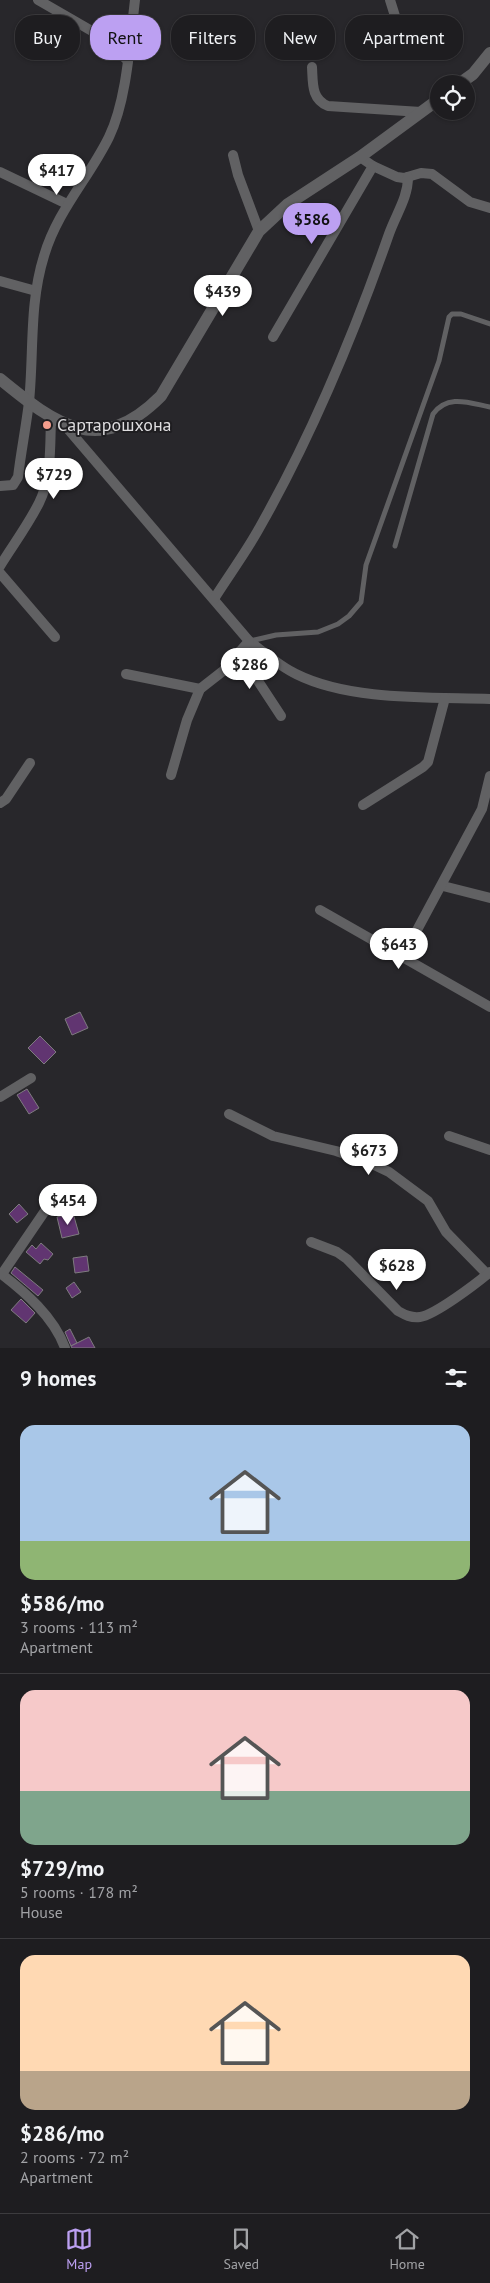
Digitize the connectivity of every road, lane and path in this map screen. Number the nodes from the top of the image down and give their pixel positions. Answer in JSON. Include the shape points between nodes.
{"nodes":[{"id":1,"x":38,"y":0,"type":"edge"},
{"id":2,"x":134,"y":0,"type":"edge"},
{"id":3,"x":390,"y":0,"type":"edge"},
{"id":4,"x":395,"y":15,"type":"edge"},
{"id":5,"x":490,"y":53,"type":"edge"},
{"id":6,"x":128,"y":61,"type":"junction"},
{"id":7,"x":312,"y":68,"type":"dead end"},
{"id":8,"x":472,"y":75,"type":"edge"},
{"id":9,"x":430,"y":105,"type":"edge"},
{"id":10,"x":420,"y":112,"type":"junction"},
{"id":11,"x":233,"y":154,"type":"dead end"},
{"id":12,"x":360,"y":157,"type":"junction"},
{"id":13,"x":373,"y":166,"type":"junction"},
{"id":14,"x":0,"y":172,"type":"edge"},
{"id":15,"x":408,"y":177,"type":"junction"},
{"id":16,"x":67,"y":204,"type":"junction"},
{"id":17,"x":490,"y":208,"type":"edge"},
{"id":18,"x":259,"y":231,"type":"junction"},
{"id":19,"x":0,"y":281,"type":"edge"},
{"id":20,"x":36,"y":290,"type":"junction"},
{"id":21,"x":490,"y":324,"type":"edge"},
{"id":22,"x":273,"y":337,"type":"dead end"},
{"id":23,"x":0,"y":379,"type":"edge"},
{"id":24,"x":29,"y":402,"type":"junction"},
{"id":25,"x":490,"y":407,"type":"edge"},
{"id":26,"x":56,"y":419,"type":"junction"},
{"id":27,"x":0,"y":486,"type":"edge"},
{"id":28,"x":395,"y":546,"type":"dead end"},
{"id":29,"x":0,"y":566,"type":"edge"},
{"id":30,"x":0,"y":573,"type":"edge"},
{"id":31,"x":214,"y":599,"type":"junction"},
{"id":32,"x":55,"y":637,"type":"dead end"},
{"id":33,"x":249,"y":641,"type":"junction"},
{"id":34,"x":239,"y":652,"type":"junction"},
{"id":35,"x":126,"y":674,"type":"dead end"},
{"id":36,"x":200,"y":689,"type":"junction"},
{"id":37,"x":445,"y":698,"type":"junction"},
{"id":38,"x":490,"y":699,"type":"edge"},
{"id":39,"x":281,"y":716,"type":"dead end"},
{"id":40,"x":30,"y":763,"type":"dead end"},
{"id":41,"x":171,"y":775,"type":"dead end"},
{"id":42,"x":490,"y":776,"type":"edge"},
{"id":43,"x":0,"y":803,"type":"edge"},
{"id":44,"x":363,"y":805,"type":"dead end"},
{"id":45,"x":486,"y":810,"type":"edge"},
{"id":46,"x":443,"y":886,"type":"junction"},
{"id":47,"x":490,"y":898,"type":"edge"},
{"id":48,"x":320,"y":910,"type":"dead end"},
{"id":49,"x":402,"y":958,"type":"junction"},
{"id":50,"x":490,"y":1007,"type":"edge"},
{"id":51,"x":31,"y":1078,"type":"dead end"},
{"id":52,"x":0,"y":1097,"type":"edge"},
{"id":53,"x":229,"y":1114,"type":"dead end"},
{"id":54,"x":448,"y":1136,"type":"dead end"},
{"id":55,"x":490,"y":1150,"type":"edge"},
{"id":56,"x":49,"y":1205,"type":"dead end"},
{"id":57,"x":311,"y":1242,"type":"dead end"},
{"id":58,"x":1,"y":1273,"type":"edge"},
{"id":59,"x":489,"y":1273,"type":"edge"},
{"id":60,"x":65,"y":1348,"type":"edge"}],
"edges":[{"from":1,"to":6,"type":"street","via":[[97,33]]},
{"from":2,"to":6,"type":"street"},
{"from":3,"to":4,"type":"street"},
{"from":5,"to":8,"type":"street"},
{"from":6,"to":16,"type":"street","via":[[110,136]]},
{"from":7,"to":10,"type":"street","via":[[314,92],[321,103],[328,106]]},
{"from":9,"to":10,"type":"street"},
{"from":10,"to":12,"type":"street"},
{"from":11,"to":18,"type":"street"},
{"from":12,"to":13,"type":"street"},
{"from":12,"to":18,"type":"street","via":[[288,204]]},
{"from":13,"to":15,"type":"street","via":[[397,177]]},
{"from":13,"to":22,"type":"street"},
{"from":14,"to":16,"type":"street"},
{"from":15,"to":17,"type":"street","via":[[432,174],[470,202]]},
{"from":15,"to":31,"type":"street","via":[[407,192],[322,405],[261,526]]},
{"from":16,"to":20,"type":"street","via":[[44,256]]},
{"from":18,"to":26,"type":"street","via":[[161,396],[146,411],[110,430],[96,431]]},
{"from":19,"to":20,"type":"street"},
{"from":20,"to":24,"type":"street"},
{"from":21,"to":33,"type":"lane","via":[[461,314],[452,314],[449,318],[439,361],[368,558],[358,606],[328,629]]},
{"from":23,"to":24,"type":"street"},
{"from":24,"to":26,"type":"street"},
{"from":24,"to":27,"type":"street","via":[[18,477],[13,485]]},
{"from":25,"to":28,"type":"lane","via":[[455,400],[443,403],[433,414]]},
{"from":26,"to":29,"type":"street","via":[[44,491]]},
{"from":26,"to":31,"type":"street"},
{"from":30,"to":32,"type":"street"},
{"from":31,"to":33,"type":"street"},
{"from":33,"to":34,"type":"street"},
{"from":33,"to":37,"type":"street","via":[[282,667],[331,688]]},
{"from":34,"to":36,"type":"street","via":[[223,671]]},
{"from":34,"to":39,"type":"street"},
{"from":35,"to":36,"type":"street"},
{"from":36,"to":41,"type":"street"},
{"from":37,"to":38,"type":"street"},
{"from":37,"to":44,"type":"street","via":[[428,762]]},
{"from":40,"to":43,"type":"street"},
{"from":42,"to":45,"type":"street"},
{"from":45,"to":46,"type":"street"},
{"from":46,"to":47,"type":"street"},
{"from":46,"to":49,"type":"street"},
{"from":48,"to":49,"type":"street"},
{"from":49,"to":50,"type":"street"},
{"from":51,"to":52,"type":"street"},
{"from":53,"to":59,"type":"street","via":[[273,1136],[336,1151],[389,1172],[428,1202],[446,1232]]},
{"from":54,"to":55,"type":"street"},
{"from":56,"to":58,"type":"street"},
{"from":57,"to":59,"type":"street","via":[[347,1259],[398,1310],[415,1318],[430,1314]]},
{"from":58,"to":60,"type":"street","via":[[48,1318]]}]}
